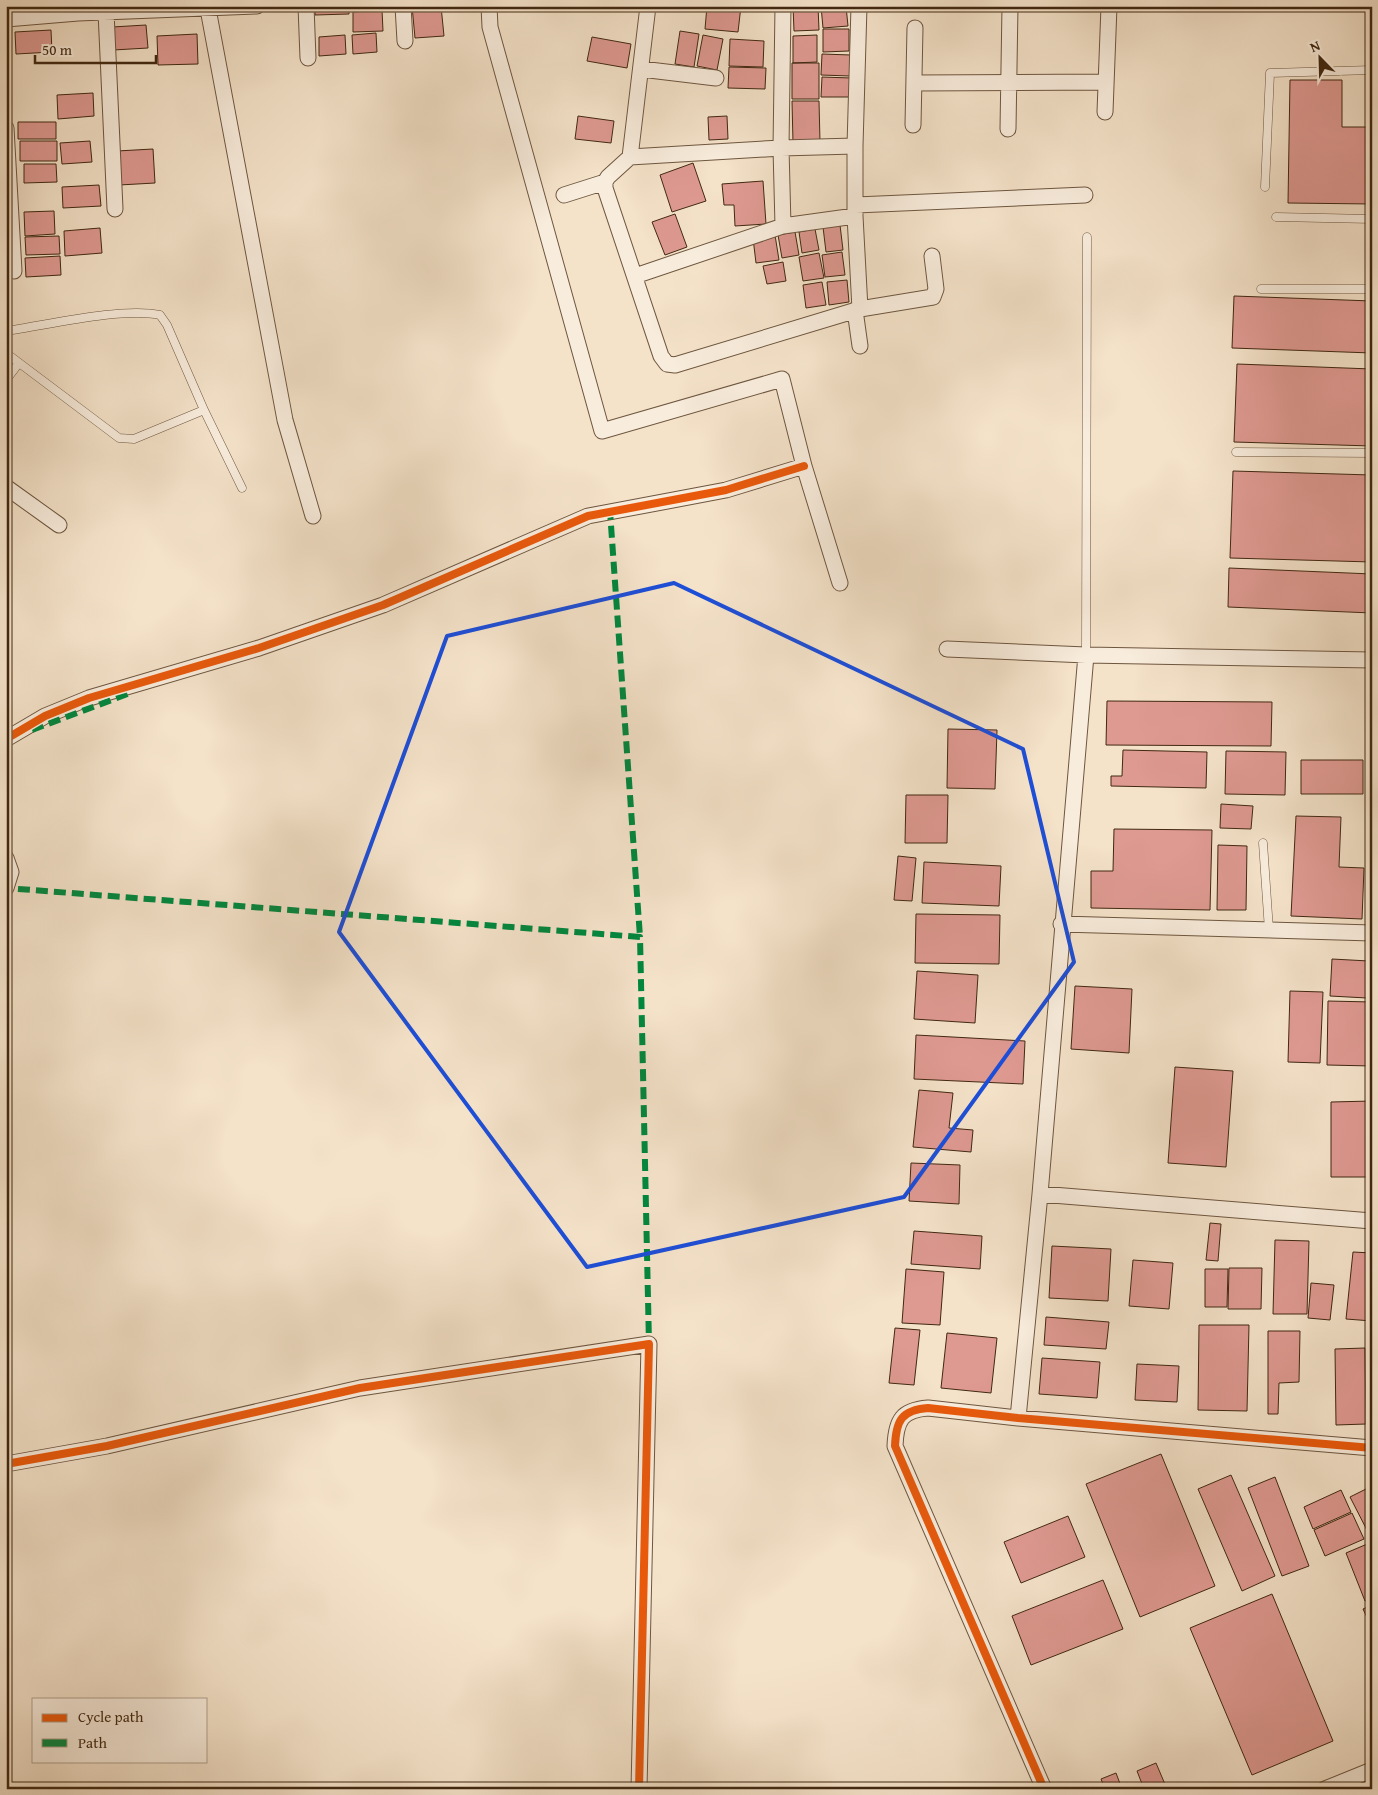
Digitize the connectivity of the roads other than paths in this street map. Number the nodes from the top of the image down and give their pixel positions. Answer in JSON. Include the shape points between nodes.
{"nodes":[{"id":1,"x":256,"y":6,"type":"edge"},
{"id":2,"x":306,"y":6,"type":"edge"},
{"id":3,"x":403,"y":6,"type":"edge"},
{"id":4,"x":488,"y":6,"type":"edge"},
{"id":5,"x":648,"y":6,"type":"edge"},
{"id":6,"x":783,"y":6,"type":"edge"},
{"id":7,"x":859,"y":6,"type":"edge"},
{"id":8,"x":1010,"y":6,"type":"edge"},
{"id":9,"x":1109,"y":6,"type":"edge"},
{"id":10,"x":208,"y":9,"type":"junction"},
{"id":11,"x":77,"y":10,"type":"edge"},
{"id":12,"x":106,"y":12,"type":"junction"},
{"id":13,"x":6,"y":19,"type":"edge"},
{"id":14,"x":915,"y":28,"type":"dead end"},
{"id":15,"x":405,"y":41,"type":"dead end"},
{"id":16,"x":308,"y":58,"type":"dead end"},
{"id":17,"x":641,"y":69,"type":"junction"},
{"id":18,"x":1372,"y":70,"type":"edge"},
{"id":19,"x":716,"y":78,"type":"dead end"},
{"id":20,"x":1009,"y":82,"type":"junction"},
{"id":21,"x":1106,"y":82,"type":"junction"},
{"id":22,"x":914,"y":83,"type":"junction"},
{"id":23,"x":1105,"y":112,"type":"dead end"},
{"id":24,"x":913,"y":125,"type":"dead end"},
{"id":25,"x":6,"y":128,"type":"edge"},
{"id":26,"x":1008,"y":129,"type":"dead end"},
{"id":27,"x":855,"y":146,"type":"junction"},
{"id":28,"x":781,"y":148,"type":"junction"},
{"id":29,"x":630,"y":157,"type":"junction"},
{"id":30,"x":605,"y":182,"type":"junction"},
{"id":31,"x":1265,"y":187,"type":"dead end"},
{"id":32,"x":564,"y":195,"type":"dead end"},
{"id":33,"x":1085,"y":195,"type":"dead end"},
{"id":34,"x":114,"y":209,"type":"dead end"},
{"id":35,"x":855,"y":210,"type":"junction"},
{"id":36,"x":1276,"y":217,"type":"dead end"},
{"id":37,"x":1372,"y":220,"type":"edge"},
{"id":38,"x":782,"y":226,"type":"junction"},
{"id":39,"x":1087,"y":236,"type":"dead end"},
{"id":40,"x":932,"y":256,"type":"dead end"},
{"id":41,"x":14,"y":270,"type":"dead end"},
{"id":42,"x":635,"y":276,"type":"junction"},
{"id":43,"x":1261,"y":289,"type":"dead end"},
{"id":44,"x":1372,"y":289,"type":"edge"},
{"id":45,"x":858,"y":310,"type":"junction"},
{"id":46,"x":6,"y":331,"type":"edge"},
{"id":47,"x":860,"y":346,"type":"dead end"},
{"id":48,"x":6,"y":353,"type":"edge"},
{"id":49,"x":19,"y":363,"type":"junction"},
{"id":50,"x":6,"y":380,"type":"edge"},
{"id":51,"x":204,"y":410,"type":"junction"},
{"id":52,"x":1236,"y":452,"type":"dead end"},
{"id":53,"x":1372,"y":453,"type":"edge"},
{"id":54,"x":804,"y":466,"type":"junction"},
{"id":55,"x":6,"y":487,"type":"edge"},
{"id":56,"x":242,"y":488,"type":"dead end"},
{"id":57,"x":313,"y":516,"type":"dead end"},
{"id":58,"x":59,"y":525,"type":"dead end"},
{"id":59,"x":840,"y":583,"type":"dead end"},
{"id":60,"x":947,"y":648,"type":"dead end"},
{"id":61,"x":1086,"y":655,"type":"junction"},
{"id":62,"x":1372,"y":660,"type":"edge"},
{"id":63,"x":6,"y":739,"type":"edge"},
{"id":64,"x":1263,"y":843,"type":"dead end"},
{"id":65,"x":6,"y":858,"type":"edge"},
{"id":66,"x":6,"y":888,"type":"edge"},
{"id":67,"x":1061,"y":924,"type":"junction"},
{"id":68,"x":1269,"y":930,"type":"junction"},
{"id":69,"x":1372,"y":933,"type":"edge"},
{"id":70,"x":1040,"y":1194,"type":"junction"},
{"id":71,"x":1372,"y":1221,"type":"edge"},
{"id":72,"x":1018,"y":1418,"type":"junction"},
{"id":73,"x":1372,"y":1448,"type":"edge"},
{"id":74,"x":6,"y":1464,"type":"edge"},
{"id":75,"x":1372,"y":1770,"type":"edge"},
{"id":76,"x":639,"y":1789,"type":"edge"},
{"id":77,"x":1044,"y":1789,"type":"edge"},
{"id":78,"x":1325,"y":1789,"type":"edge"}],
"edges":[{"from":1,"to":10,"type":"street"},
{"from":2,"to":16,"type":"street"},
{"from":3,"to":15,"type":"street"},
{"from":4,"to":54,"type":"street","via":[[490,27],[602,430],[782,379]]},
{"from":5,"to":17,"type":"street"},
{"from":6,"to":28,"type":"street"},
{"from":7,"to":27,"type":"street"},
{"from":8,"to":20,"type":"street"},
{"from":9,"to":21,"type":"street"},
{"from":10,"to":12,"type":"street"},
{"from":10,"to":57,"type":"street","via":[[285,420]]},
{"from":11,"to":12,"type":"street"},
{"from":11,"to":13,"type":"street"},
{"from":12,"to":34,"type":"street"},
{"from":14,"to":22,"type":"street"},
{"from":17,"to":19,"type":"street"},
{"from":17,"to":29,"type":"street"},
{"from":18,"to":31,"type":"lane","via":[[1270,73]]},
{"from":20,"to":21,"type":"street"},
{"from":20,"to":22,"type":"street"},
{"from":20,"to":26,"type":"street"},
{"from":21,"to":23,"type":"street"},
{"from":22,"to":24,"type":"street"},
{"from":25,"to":41,"type":"street"},
{"from":27,"to":28,"type":"street"},
{"from":27,"to":35,"type":"street"},
{"from":28,"to":29,"type":"street"},
{"from":28,"to":38,"type":"street"},
{"from":29,"to":30,"type":"street"},
{"from":30,"to":32,"type":"street"},
{"from":30,"to":42,"type":"street"},
{"from":33,"to":35,"type":"street"},
{"from":35,"to":38,"type":"street"},
{"from":35,"to":45,"type":"street"},
{"from":36,"to":37,"type":"lane"},
{"from":38,"to":42,"type":"street"},
{"from":39,"to":61,"type":"lane"},
{"from":40,"to":45,"type":"street","via":[[936,289],[933,297]]},
{"from":42,"to":45,"type":"street","via":[[661,356],[667,364],[675,365]]},
{"from":43,"to":44,"type":"lane"},
{"from":45,"to":47,"type":"street"},
{"from":46,"to":51,"type":"lane","via":[[146,312],[160,315]]},
{"from":48,"to":49,"type":"lane"},
{"from":49,"to":50,"type":"lane"},
{"from":49,"to":51,"type":"lane","via":[[119,438],[134,440]]},
{"from":51,"to":56,"type":"lane"},
{"from":52,"to":53,"type":"lane"},
{"from":54,"to":59,"type":"street"},
{"from":54,"to":63,"type":"street","via":[[726,490],[602,513],[564,524],[384,605],[260,648],[74,704],[45,716]]},
{"from":55,"to":58,"type":"street"},
{"from":60,"to":61,"type":"street"},
{"from":61,"to":62,"type":"street"},
{"from":61,"to":67,"type":"street"},
{"from":64,"to":68,"type":"lane"},
{"from":65,"to":66,"type":"street","via":[[11,872]]},
{"from":67,"to":68,"type":"street"},
{"from":67,"to":70,"type":"street"},
{"from":68,"to":69,"type":"street"},
{"from":70,"to":71,"type":"street"},
{"from":70,"to":72,"type":"street"},
{"from":72,"to":73,"type":"street"},
{"from":72,"to":77,"type":"street","via":[[914,1409],[903,1416],[896,1428],[896,1446]]},
{"from":74,"to":76,"type":"street","via":[[107,1446],[360,1388],[649,1344]]},
{"from":75,"to":78,"type":"street"}]}
